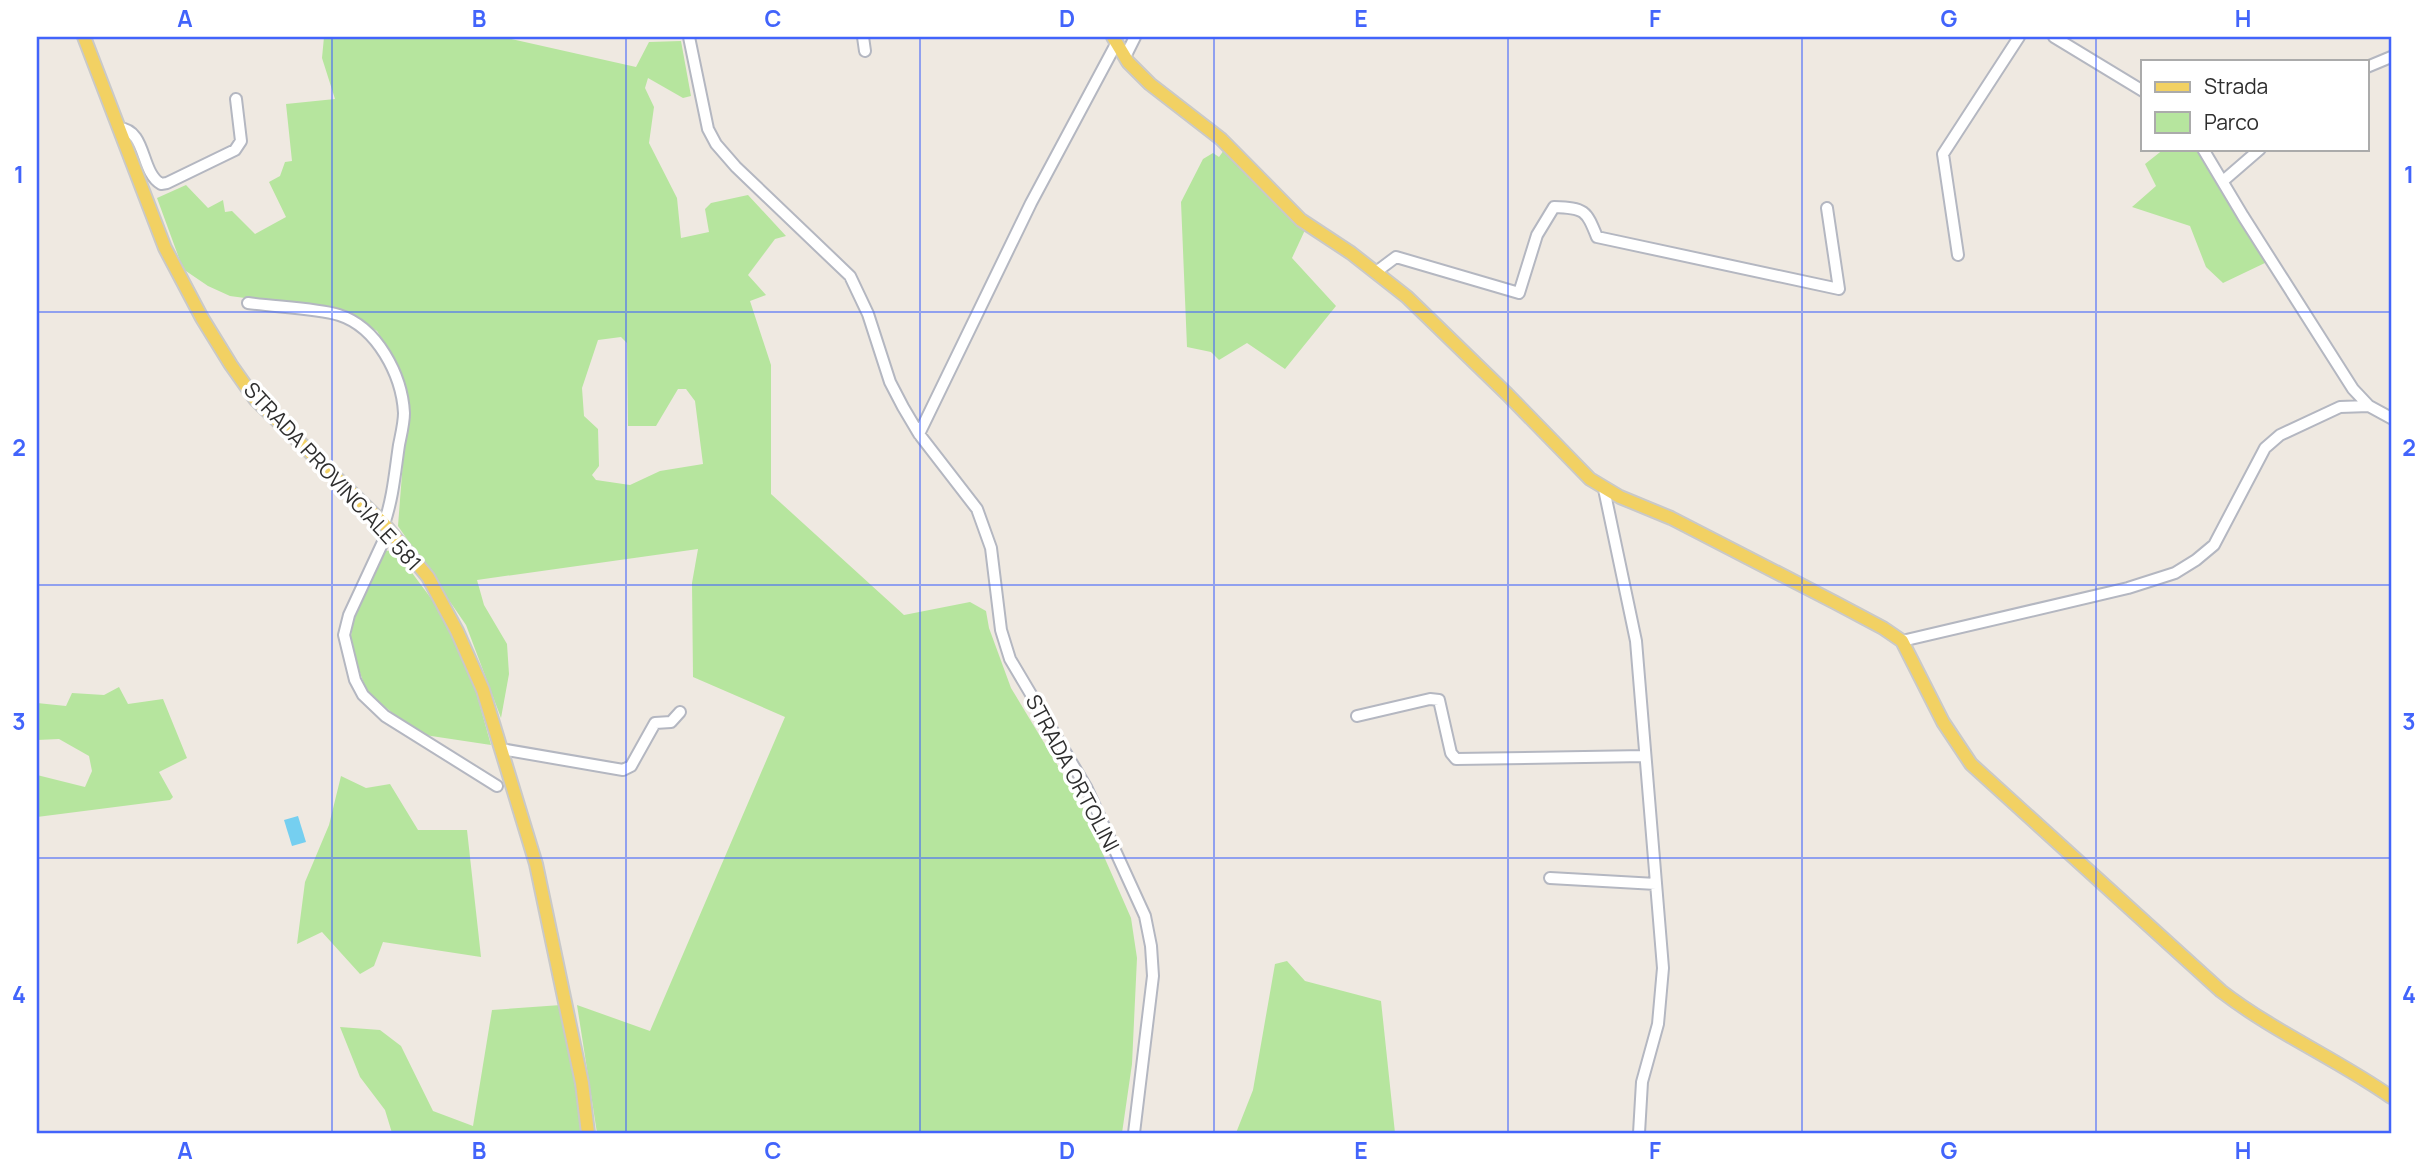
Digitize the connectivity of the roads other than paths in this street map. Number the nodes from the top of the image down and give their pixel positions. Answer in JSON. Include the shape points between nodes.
{"nodes":[{"id":1,"x":84,"y":37,"type":"edge"},
{"id":2,"x":689,"y":37,"type":"edge"},
{"id":3,"x":863,"y":37,"type":"edge"},
{"id":4,"x":1135,"y":37,"type":"edge"},
{"id":5,"x":2019,"y":37,"type":"edge"},
{"id":6,"x":2054,"y":37,"type":"edge"},
{"id":7,"x":1115,"y":40,"type":"edge"},
{"id":8,"x":865,"y":51,"type":"dead end"},
{"id":9,"x":1125,"y":57,"type":"junction"},
{"id":10,"x":2391,"y":57,"type":"edge"},
{"id":11,"x":2368,"y":67,"type":"edge"},
{"id":12,"x":2141,"y":91,"type":"edge"},
{"id":13,"x":236,"y":99,"type":"dead end"},
{"id":14,"x":119,"y":128,"type":"junction"},
{"id":15,"x":2204,"y":150,"type":"edge"},
{"id":16,"x":2259,"y":150,"type":"edge"},
{"id":17,"x":2222,"y":181,"type":"junction"},
{"id":18,"x":1827,"y":208,"type":"dead end"},
{"id":19,"x":1958,"y":255,"type":"dead end"},
{"id":20,"x":1376,"y":272,"type":"junction"},
{"id":21,"x":248,"y":303,"type":"dead end"},
{"id":22,"x":2369,"y":406,"type":"junction"},
{"id":23,"x":2391,"y":418,"type":"edge"},
{"id":24,"x":919,"y":434,"type":"junction"},
{"id":25,"x":1604,"y":488,"type":"junction"},
{"id":26,"x":386,"y":527,"type":"junction"},
{"id":27,"x":1902,"y":641,"type":"junction"},
{"id":28,"x":680,"y":712,"type":"dead end"},
{"id":29,"x":1357,"y":716,"type":"dead end"},
{"id":30,"x":500,"y":749,"type":"junction"},
{"id":31,"x":1645,"y":756,"type":"junction"},
{"id":32,"x":497,"y":786,"type":"dead end"},
{"id":33,"x":1550,"y":878,"type":"dead end"},
{"id":34,"x":1656,"y":884,"type":"junction"},
{"id":35,"x":2391,"y":1097,"type":"edge"},
{"id":36,"x":589,"y":1133,"type":"edge"},
{"id":37,"x":1134,"y":1133,"type":"edge"},
{"id":38,"x":1639,"y":1133,"type":"edge"}],
"edges":[{"from":1,"to":14,"type":"main road","name":"STRADA PROVINCIALE 581"},
{"from":2,"to":24,"type":"street","name":"STRADA ORTOLINI","via":[[708,129],[716,144],[850,276],[890,382]]},
{"from":3,"to":8,"type":"street"},
{"from":4,"to":9,"type":"street"},
{"from":5,"to":19,"type":"street","via":[[1943,154]]},
{"from":6,"to":12,"type":"street"},
{"from":7,"to":9,"type":"main road"},
{"from":7,"to":24,"type":"street"},
{"from":9,"to":20,"type":"main road","via":[[1150,84],[1221,139],[1301,220]]},
{"from":10,"to":11,"type":"street"},
{"from":13,"to":14,"type":"street","via":[[240,146],[167,183],[152,176],[135,135]]},
{"from":14,"to":26,"type":"main road","name":"STRADA PROVINCIALE 581","via":[[165,247],[231,365],[255,399]]},
{"from":15,"to":17,"type":"street"},
{"from":16,"to":17,"type":"street"},
{"from":17,"to":22,"type":"street","via":[[2353,389]]},
{"from":18,"to":20,"type":"street","via":[[1839,289],[1598,237],[1587,214],[1577,208],[1554,207],[1537,234],[1519,293],[1396,257]]},
{"from":20,"to":25,"type":"main road","via":[[1453,340],[1564,454]]},
{"from":21,"to":26,"type":"street","via":[[339,315],[360,325],[386,356],[404,413]]},
{"from":22,"to":23,"type":"street"},
{"from":22,"to":27,"type":"street","via":[[2340,407],[2280,435],[2265,448],[2214,545],[2175,572],[2128,588]]},
{"from":24,"to":37,"type":"street","name":"STRADA ORTOLINI","via":[[982,520],[1010,659],[1086,787],[1145,916],[1153,976]]},
{"from":25,"to":27,"type":"main road","via":[[1671,518]]},
{"from":25,"to":31,"type":"street","via":[[1636,641]]},
{"from":26,"to":30,"type":"main road","name":"STRADA PROVINCIALE 581","via":[[428,576],[457,631],[483,690]]},
{"from":26,"to":32,"type":"street","via":[[344,635],[355,680],[385,716]]},
{"from":27,"to":35,"type":"main road","via":[[1943,722],[1971,764],[2221,991]]},
{"from":28,"to":30,"type":"street","via":[[671,722],[655,723],[631,766],[623,771]]},
{"from":29,"to":31,"type":"street","via":[[1439,700],[1456,759]]},
{"from":30,"to":36,"type":"main road","name":"STRADA PROVINCIALE 581","via":[[536,864]]},
{"from":31,"to":34,"type":"street"},
{"from":33,"to":34,"type":"street"},
{"from":34,"to":38,"type":"street","via":[[1663,968],[1658,1024],[1642,1082]]}]}
